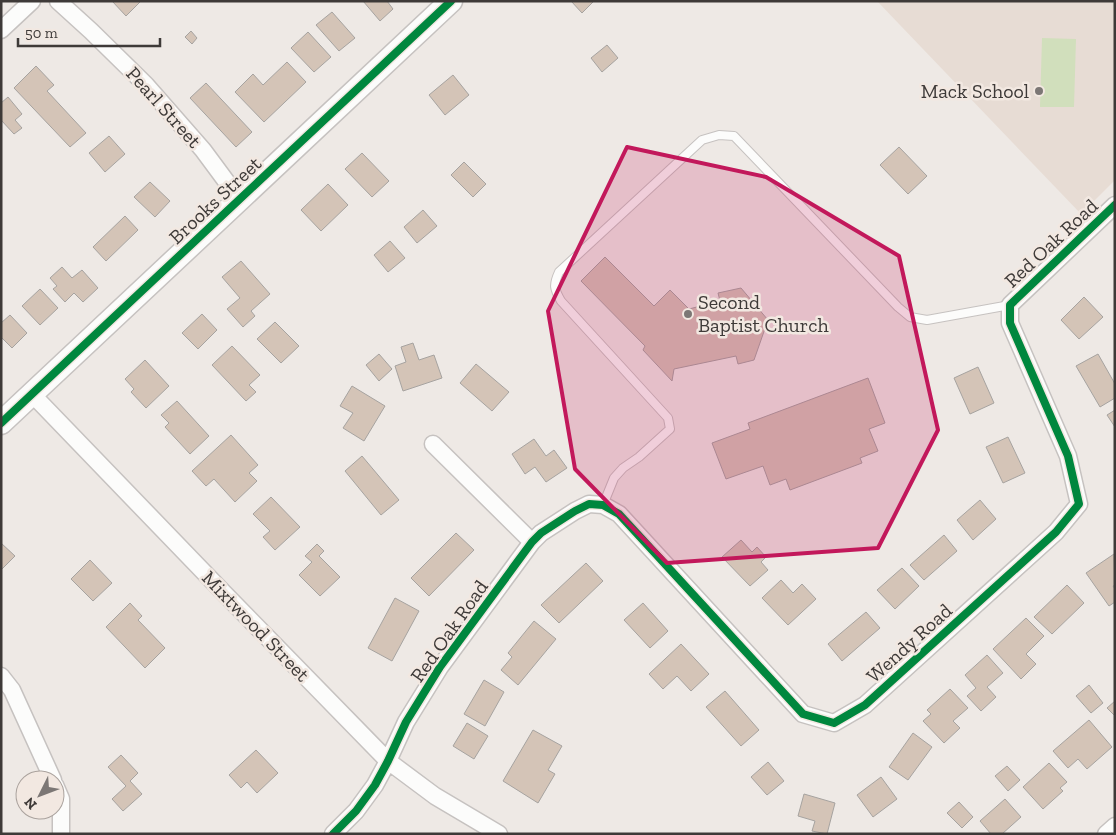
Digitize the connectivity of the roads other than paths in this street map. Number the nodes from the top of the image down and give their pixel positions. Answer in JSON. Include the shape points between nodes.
{"nodes":[{"id":1,"x":32,"y":1,"type":"edge"},
{"id":2,"x":58,"y":1,"type":"edge"},
{"id":3,"x":451,"y":1,"type":"edge"},
{"id":4,"x":1,"y":30,"type":"edge"},
{"id":5,"x":240,"y":200,"type":"junction"},
{"id":6,"x":1115,"y":206,"type":"edge"},
{"id":7,"x":1010,"y":305,"type":"junction"},
{"id":8,"x":32,"y":394,"type":"junction"},
{"id":9,"x":1,"y":423,"type":"edge"},
{"id":10,"x":433,"y":444,"type":"dead end"},
{"id":11,"x":604,"y":505,"type":"junction"},
{"id":12,"x":532,"y":542,"type":"junction"},
{"id":13,"x":1,"y":676,"type":"edge"},
{"id":14,"x":388,"y":761,"type":"junction"},
{"id":15,"x":48,"y":770,"type":"edge"},
{"id":16,"x":61,"y":820,"type":"edge"},
{"id":17,"x":1115,"y":826,"type":"edge"},
{"id":18,"x":61,"y":834,"type":"edge"},
{"id":19,"x":333,"y":834,"type":"edge"},
{"id":20,"x":499,"y":834,"type":"edge"},
{"id":21,"x":1106,"y":834,"type":"edge"}],
"edges":[{"from":1,"to":4,"type":"street"},
{"from":2,"to":5,"type":"street","name":"Pearl Street","via":[[146,85],[204,150]]},
{"from":3,"to":5,"type":"street","name":"Brooks Street"},
{"from":5,"to":8,"type":"street","name":"Brooks Street"},
{"from":6,"to":7,"type":"street","name":"Red Oak Road"},
{"from":7,"to":11,"type":"street","name":"Wendy Road","via":[[1010,323],[1068,456],[1079,504],[1056,532],[865,706],[834,722],[803,714],[618,514]]},
{"from":7,"to":11,"type":"lane","via":[[927,320],[910,317],[734,136],[719,135],[702,140],[559,272],[554,282],[561,302],[668,418],[670,429],[614,478]]},
{"from":8,"to":9,"type":"street","name":"Brooks Street"},
{"from":8,"to":14,"type":"street","name":"Mixtwood Street"},
{"from":10,"to":12,"type":"street"},
{"from":11,"to":12,"type":"street","name":"Red Oak Road","via":[[589,504],[575,511]]},
{"from":12,"to":14,"type":"street","name":"Red Oak Road","via":[[440,667],[406,722]]},
{"from":13,"to":15,"type":"street","via":[[12,690]]},
{"from":14,"to":19,"type":"street","name":"Red Oak Road","via":[[356,811]]},
{"from":14,"to":20,"type":"street","name":"Mixtwood Street","via":[[435,796]]},
{"from":16,"to":18,"type":"street"},
{"from":17,"to":21,"type":"street"}]}
